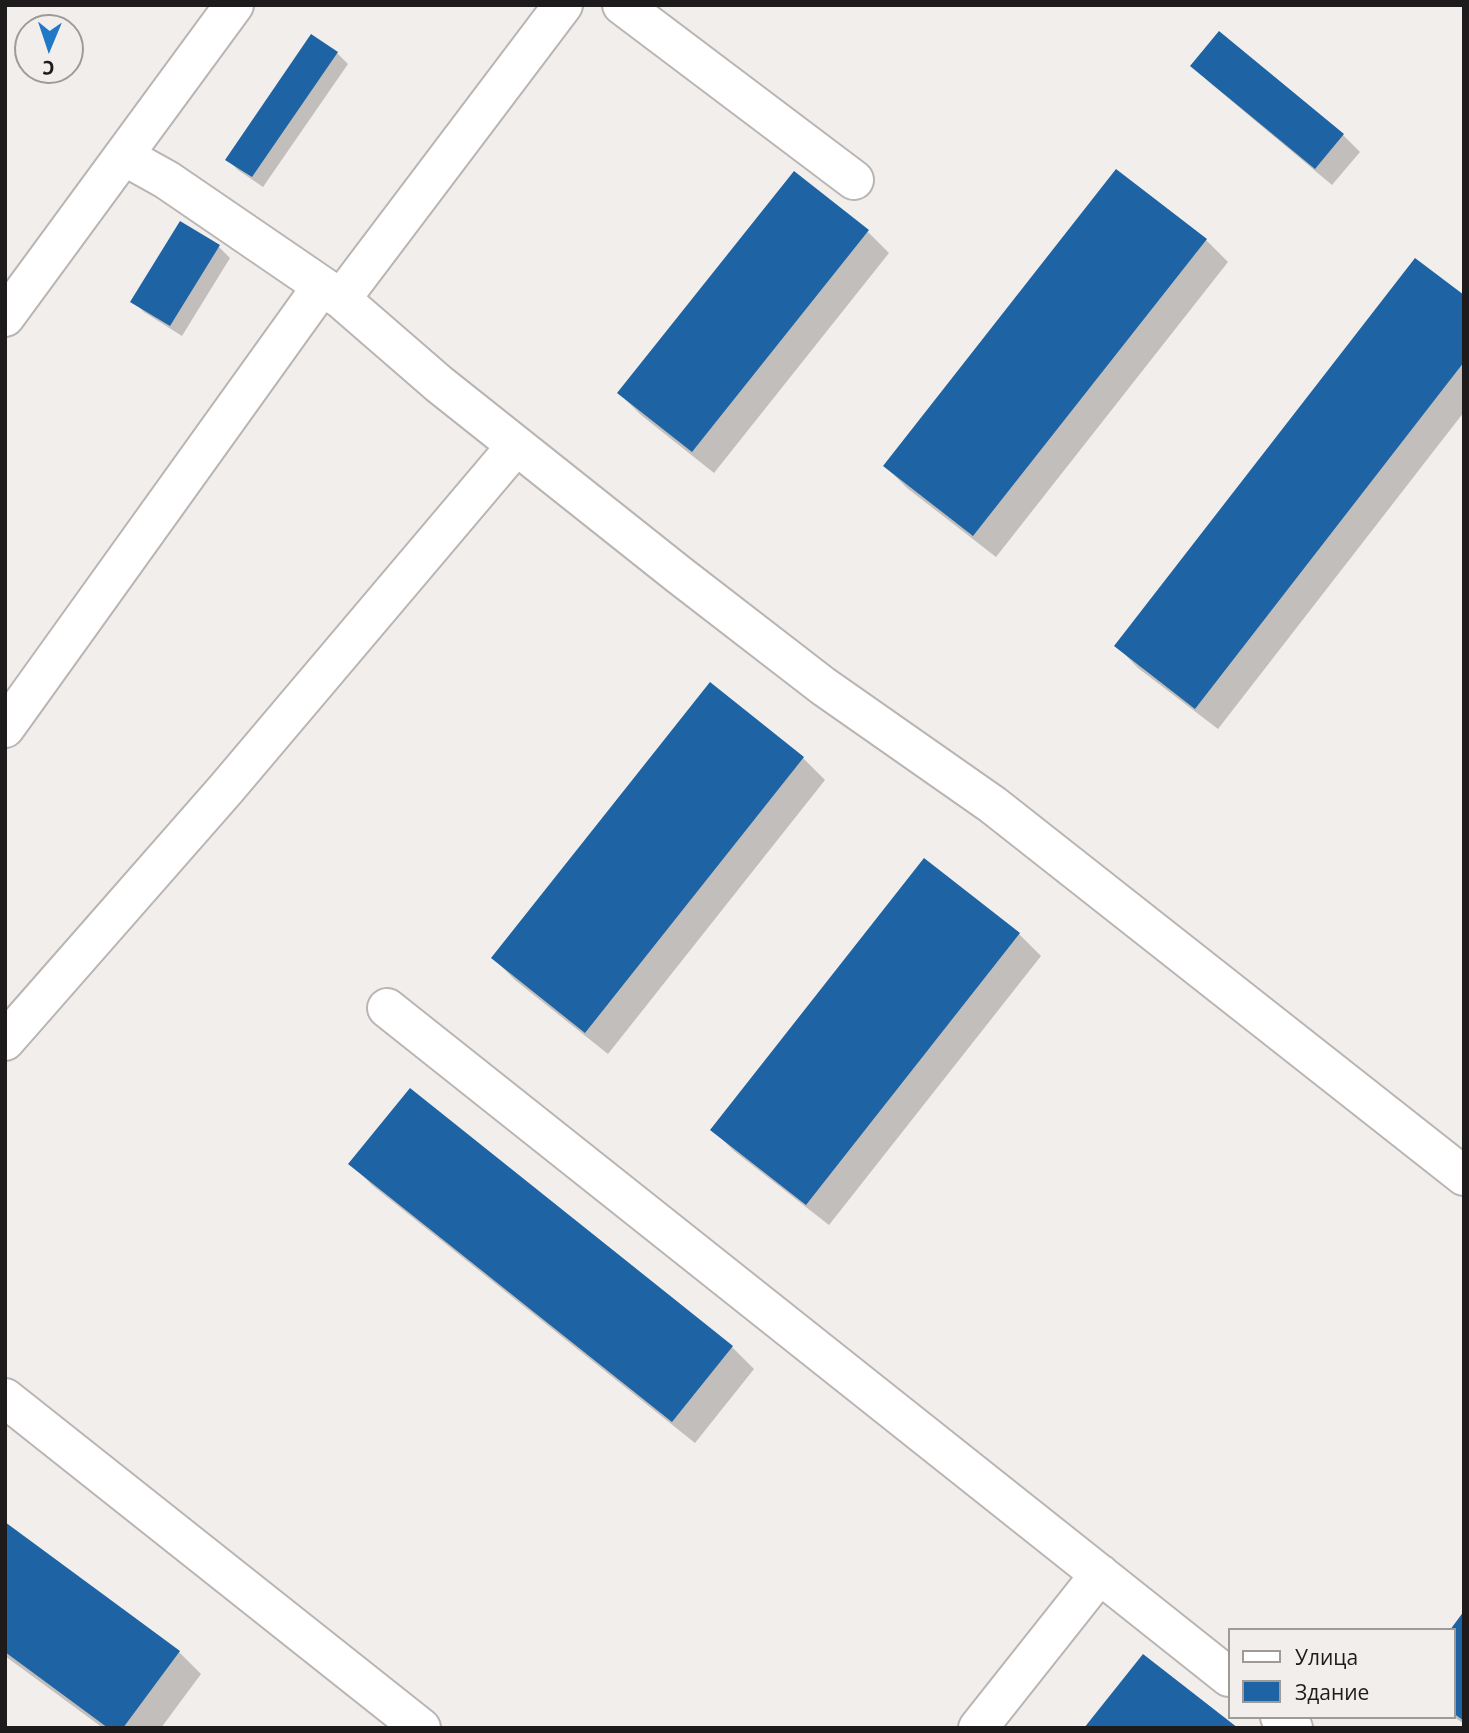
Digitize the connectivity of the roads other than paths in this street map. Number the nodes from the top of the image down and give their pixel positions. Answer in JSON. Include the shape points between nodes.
{"nodes":[{"id":1,"x":234,"y":5,"type":"edge"},
{"id":2,"x":563,"y":5,"type":"edge"},
{"id":3,"x":622,"y":5,"type":"edge"},
{"id":4,"x":124,"y":156,"type":"junction"},
{"id":5,"x":854,"y":180,"type":"dead end"},
{"id":6,"x":332,"y":292,"type":"junction"},
{"id":7,"x":5,"y":317,"type":"edge"},
{"id":8,"x":516,"y":446,"type":"junction"},
{"id":9,"x":5,"y":728,"type":"edge"},
{"id":10,"x":387,"y":1008,"type":"dead end"},
{"id":11,"x":5,"y":1041,"type":"edge"},
{"id":12,"x":1464,"y":1176,"type":"edge"},
{"id":13,"x":5,"y":1398,"type":"edge"},
{"id":14,"x":1100,"y":1574,"type":"junction"},
{"id":15,"x":1228,"y":1676,"type":"edge"},
{"id":16,"x":421,"y":1728,"type":"edge"},
{"id":17,"x":978,"y":1728,"type":"edge"}],
"edges":[{"from":1,"to":4,"type":"street"},
{"from":2,"to":6,"type":"street"},
{"from":3,"to":5,"type":"street"},
{"from":4,"to":6,"type":"street"},
{"from":4,"to":7,"type":"street"},
{"from":6,"to":8,"type":"street"},
{"from":6,"to":9,"type":"street"},
{"from":8,"to":11,"type":"street"},
{"from":8,"to":12,"type":"street","via":[[823,686],[993,805]]},
{"from":10,"to":14,"type":"street"},
{"from":13,"to":16,"type":"street"},
{"from":14,"to":15,"type":"street"},
{"from":14,"to":17,"type":"street"}]}
